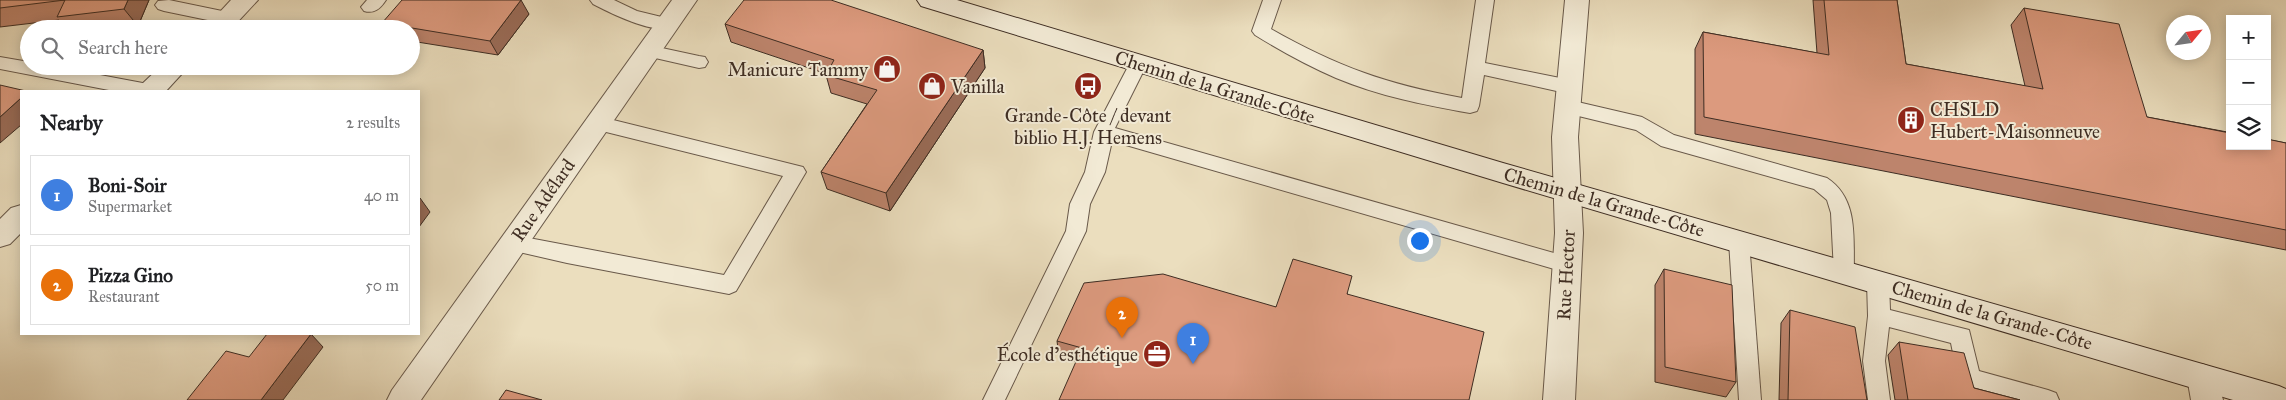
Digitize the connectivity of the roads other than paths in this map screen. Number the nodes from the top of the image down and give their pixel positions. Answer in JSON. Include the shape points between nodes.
{"nodes":[{"id":1,"x":246,"y":0,"type":"edge"},
{"id":2,"x":599,"y":0,"type":"edge"},
{"id":3,"x":685,"y":0,"type":"edge"},
{"id":4,"x":929,"y":0,"type":"edge"},
{"id":5,"x":1272,"y":0,"type":"edge"},
{"id":6,"x":1485,"y":0,"type":"edge"},
{"id":7,"x":1576,"y":0,"type":"edge"},
{"id":8,"x":164,"y":6,"type":"dead end"},
{"id":9,"x":212,"y":20,"type":"edge"},
{"id":10,"x":225,"y":20,"type":"edge"},
{"id":11,"x":668,"y":24,"type":"junction"},
{"id":12,"x":648,"y":52,"type":"junction"},
{"id":13,"x":699,"y":62,"type":"dead end"},
{"id":14,"x":0,"y":63,"type":"edge"},
{"id":15,"x":1138,"y":64,"type":"junction"},
{"id":16,"x":20,"y":67,"type":"edge"},
{"id":17,"x":1475,"y":67,"type":"junction"},
{"id":18,"x":64,"y":75,"type":"edge"},
{"id":19,"x":167,"y":75,"type":"edge"},
{"id":20,"x":144,"y":90,"type":"edge"},
{"id":21,"x":150,"y":90,"type":"edge"},
{"id":22,"x":1570,"y":97,"type":"junction"},
{"id":23,"x":597,"y":123,"type":"junction"},
{"id":24,"x":1104,"y":132,"type":"junction"},
{"id":25,"x":1569,"y":192,"type":"junction"},
{"id":26,"x":20,"y":217,"type":"edge"},
{"id":27,"x":0,"y":236,"type":"edge"},
{"id":28,"x":1739,"y":241,"type":"junction"},
{"id":29,"x":513,"y":243,"type":"junction"},
{"id":30,"x":1568,"y":265,"type":"junction"},
{"id":31,"x":1844,"y":272,"type":"junction"},
{"id":32,"x":1878,"y":282,"type":"junction"},
{"id":33,"x":1960,"y":306,"type":"junction"},
{"id":34,"x":1879,"y":316,"type":"junction"},
{"id":35,"x":1961,"y":336,"type":"junction"},
{"id":36,"x":2204,"y":388,"type":"edge"},
{"id":37,"x":403,"y":400,"type":"edge"},
{"id":38,"x":994,"y":400,"type":"edge"},
{"id":39,"x":1559,"y":400,"type":"edge"},
{"id":40,"x":1750,"y":400,"type":"edge"},
{"id":41,"x":1879,"y":400,"type":"edge"},
{"id":42,"x":2048,"y":400,"type":"edge"},
{"id":43,"x":2279,"y":400,"type":"edge"}],
"edges":[{"from":1,"to":10,"type":"main road"},
{"from":2,"to":11,"type":"lane","via":[[632,16]]},
{"from":3,"to":11,"type":"main road","name":"Rue Adélard"},
{"from":4,"to":15,"type":"main road","name":"Chemin de la Grande-Côte"},
{"from":5,"to":17,"type":"lane","via":[[1262,30],[1326,67],[1370,84],[1470,106]]},
{"from":6,"to":17,"type":"lane"},
{"from":7,"to":22,"type":"main road","name":"Rue Hector"},
{"from":8,"to":9,"type":"lane"},
{"from":11,"to":12,"type":"main road","name":"Rue Adélard"},
{"from":12,"to":13,"type":"lane"},
{"from":12,"to":23,"type":"main road","name":"Rue Adélard"},
{"from":14,"to":16,"type":"lane"},
{"from":15,"to":24,"type":"lane"},
{"from":15,"to":25,"type":"main road","name":"Chemin de la Grande-Côte"},
{"from":17,"to":22,"type":"lane"},
{"from":18,"to":20,"type":"lane"},
{"from":19,"to":21,"type":"main road"},
{"from":22,"to":25,"type":"main road","name":"Rue Hector","via":[[1565,137]]},
{"from":22,"to":31,"type":"lane","via":[[1642,124],[1668,141],[1820,183],[1838,203]]},
{"from":23,"to":29,"type":"main road","name":"Rue Adélard"},
{"from":23,"to":29,"type":"lane","via":[[796,172],[729,285]]},
{"from":24,"to":30,"type":"lane"},
{"from":24,"to":38,"type":"lane","via":[[1095,172],[1080,204],[1076,231]]},
{"from":25,"to":28,"type":"main road","name":"Chemin de la Grande-Côte"},
{"from":25,"to":30,"type":"main road","name":"Rue Hector"},
{"from":26,"to":27,"type":"main road"},
{"from":28,"to":31,"type":"main road","name":"Chemin de la Grande-Côte"},
{"from":28,"to":40,"type":"lane"},
{"from":29,"to":37,"type":"main road","name":"Rue Adélard"},
{"from":30,"to":39,"type":"main road","name":"Rue Hector"},
{"from":31,"to":32,"type":"main road","name":"Chemin de la Grande-Côte"},
{"from":32,"to":33,"type":"main road","name":"Chemin de la Grande-Côte"},
{"from":32,"to":34,"type":"lane"},
{"from":33,"to":35,"type":"lane"},
{"from":33,"to":36,"type":"main road","name":"Chemin de la Grande-Côte"},
{"from":34,"to":35,"type":"lane"},
{"from":34,"to":41,"type":"lane","via":[[1874,361]]},
{"from":35,"to":42,"type":"lane","via":[[1969,378]]},
{"from":36,"to":43,"type":"main road","name":"Chemin de la Grande-Côte"}]}
